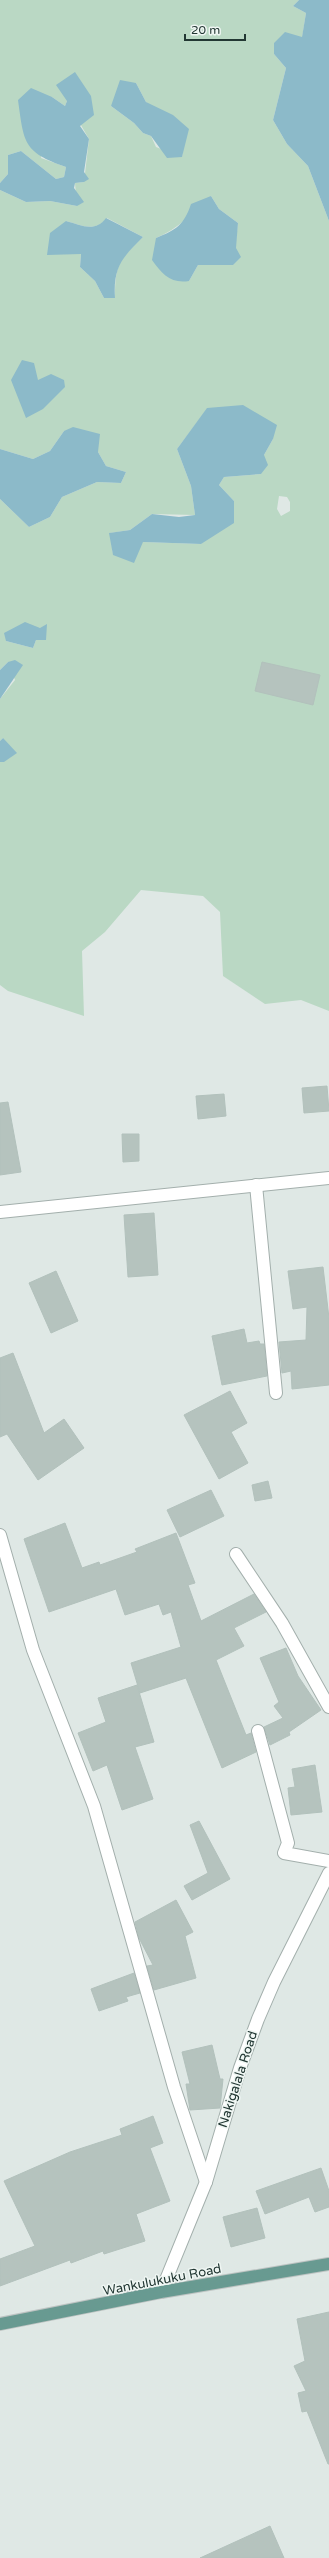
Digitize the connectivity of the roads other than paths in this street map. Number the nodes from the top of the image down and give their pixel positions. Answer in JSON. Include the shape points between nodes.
{"nodes":[{"id":1,"x":329,"y":1178,"type":"edge"},
{"id":2,"x":256,"y":1185,"type":"junction"},
{"id":3,"x":0,"y":1212,"type":"edge"},
{"id":4,"x":276,"y":1393,"type":"dead end"},
{"id":5,"x":0,"y":1535,"type":"edge"},
{"id":6,"x":236,"y":1554,"type":"dead end"},
{"id":7,"x":329,"y":1707,"type":"edge"},
{"id":8,"x":258,"y":1731,"type":"dead end"},
{"id":9,"x":329,"y":1861,"type":"edge"},
{"id":10,"x":329,"y":1873,"type":"edge"},
{"id":11,"x":206,"y":2182,"type":"junction"},
{"id":12,"x":329,"y":2264,"type":"edge"},
{"id":13,"x":161,"y":2292,"type":"junction"},
{"id":14,"x":0,"y":2324,"type":"edge"}],
"edges":[{"from":1,"to":2,"type":"street"},
{"from":2,"to":3,"type":"street"},
{"from":2,"to":4,"type":"street"},
{"from":5,"to":11,"type":"street","via":[[34,1650],[94,1806],[174,2087]]},
{"from":6,"to":7,"type":"street","via":[[282,1623]]},
{"from":8,"to":9,"type":"street","via":[[288,1843],[284,1853]]},
{"from":10,"to":11,"type":"street","name":"Nakigalala Road","via":[[258,2019],[240,2068]]},
{"from":11,"to":13,"type":"street","name":"Nakigalala Road"},
{"from":12,"to":13,"type":"main road","name":"Wankulukuku Road"},
{"from":13,"to":14,"type":"main road","name":"Wankulukuku Road"}]}
